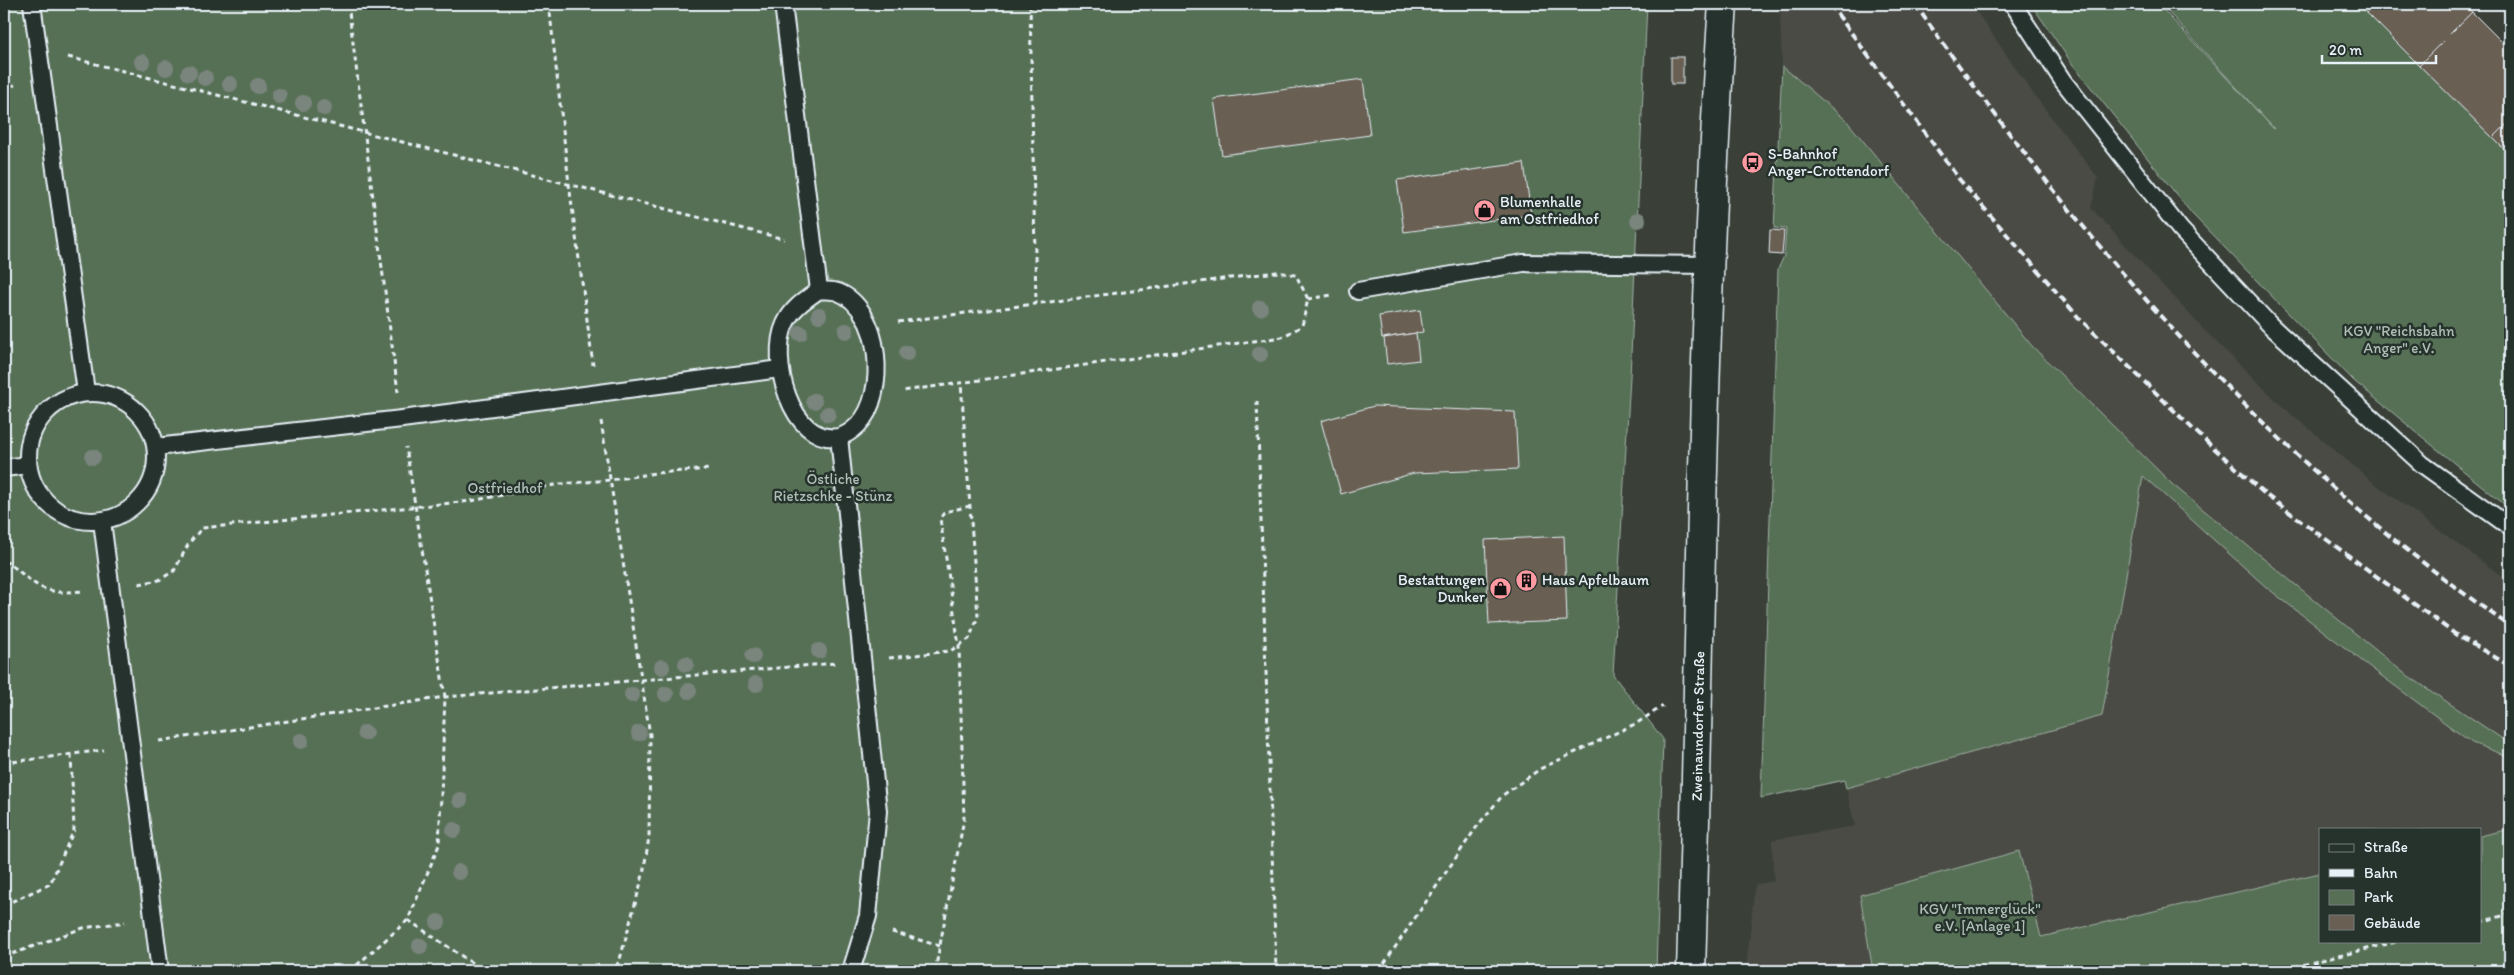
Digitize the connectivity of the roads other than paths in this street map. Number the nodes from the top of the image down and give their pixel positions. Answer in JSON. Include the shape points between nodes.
{"nodes":[{"id":1,"x":32,"y":4,"type":"edge"},
{"id":2,"x":783,"y":4,"type":"edge"},
{"id":3,"x":1723,"y":4,"type":"edge"},
{"id":4,"x":2013,"y":4,"type":"edge"},
{"id":5,"x":1710,"y":265,"type":"junction"},
{"id":6,"x":819,"y":290,"type":"junction"},
{"id":7,"x":1358,"y":291,"type":"dead end"},
{"id":8,"x":780,"y":369,"type":"junction"},
{"id":9,"x":86,"y":392,"type":"junction"},
{"id":10,"x":839,"y":437,"type":"junction"},
{"id":11,"x":156,"y":447,"type":"junction"},
{"id":12,"x":28,"y":465,"type":"junction"},
{"id":13,"x":4,"y":468,"type":"edge"},
{"id":14,"x":102,"y":521,"type":"junction"},
{"id":15,"x":2510,"y":527,"type":"edge"},
{"id":16,"x":160,"y":971,"type":"edge"},
{"id":17,"x":851,"y":971,"type":"edge"},
{"id":18,"x":1691,"y":971,"type":"edge"}],
"edges":[{"from":1,"to":9,"type":"lane"},
{"from":2,"to":6,"type":"lane"},
{"from":3,"to":5,"type":"street","name":"Zweinaundorfer Straße"},
{"from":4,"to":15,"type":"lane","via":[[2063,81],[2180,229],[2270,326],[2422,464]]},
{"from":5,"to":7,"type":"lane","via":[[1524,264]]},
{"from":5,"to":18,"type":"street","name":"Zweinaundorfer Straße"},
{"from":6,"to":8,"type":"lane","via":[[796,305],[784,325]]},
{"from":6,"to":10,"type":"lane","via":[[838,292],[856,305],[876,350],[877,372],[868,415]]},
{"from":8,"to":10,"type":"lane","via":[[796,414],[805,424],[826,436]]},
{"from":8,"to":11,"type":"lane","via":[[402,419]]},
{"from":9,"to":11,"type":"lane","via":[[110,395],[132,406],[148,424]]},
{"from":9,"to":12,"type":"lane","via":[[61,400],[42,416],[30,440]]},
{"from":10,"to":17,"type":"lane","via":[[878,811],[865,925]]},
{"from":11,"to":14,"type":"lane","via":[[154,472],[144,495],[126,512]]},
{"from":12,"to":13,"type":"lane"},
{"from":12,"to":14,"type":"lane","via":[[36,490],[54,509],[77,520]]},
{"from":14,"to":16,"type":"lane"}]}
